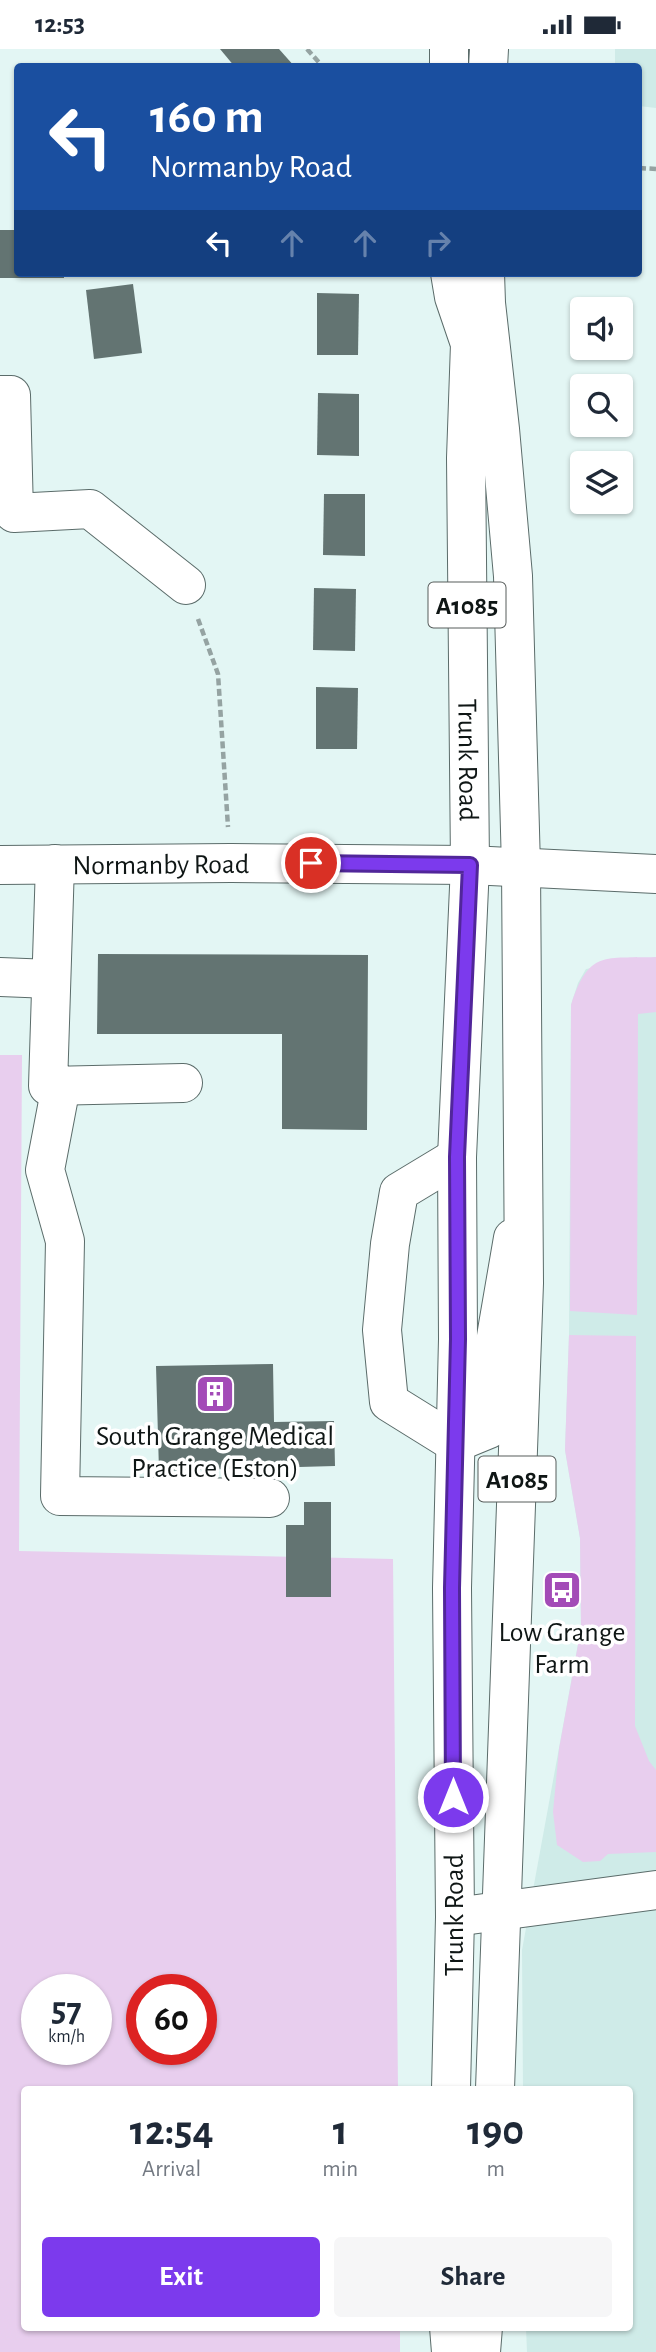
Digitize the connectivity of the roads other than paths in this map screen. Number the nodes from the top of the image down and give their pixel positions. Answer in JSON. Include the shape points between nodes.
{"nodes":[{"id":1,"x":451,"y":277,"type":"edge"},
{"id":2,"x":485,"y":277,"type":"edge"},
{"id":3,"x":6,"y":395,"type":"edge"},
{"id":4,"x":186,"y":585,"type":"road end"},
{"id":5,"x":54,"y":864,"type":"junction"},
{"id":6,"x":0,"y":865,"type":"edge"},
{"id":7,"x":470,"y":865,"type":"junction"},
{"id":8,"x":521,"y":867,"type":"junction"},
{"id":9,"x":656,"y":874,"type":"edge"},
{"id":10,"x":0,"y":977,"type":"edge"},
{"id":11,"x":51,"y":979,"type":"junction"},
{"id":12,"x":183,"y":1083,"type":"dead end"},
{"id":13,"x":61,"y":1086,"type":"junction"},
{"id":14,"x":457,"y":1157,"type":"junction"},
{"id":15,"x":523,"y":1181,"type":"junction"},
{"id":16,"x":455,"y":1443,"type":"junction"},
{"id":17,"x":270,"y":1498,"type":"dead end"},
{"id":18,"x":656,"y":1890,"type":"edge"},
{"id":19,"x":502,"y":1910,"type":"junction"},
{"id":20,"x":455,"y":1917,"type":"junction"},
{"id":21,"x":451,"y":2086,"type":"edge"},
{"id":22,"x":495,"y":2086,"type":"edge"},
{"id":23,"x":449,"y":2331,"type":"edge"},
{"id":24,"x":483,"y":2331,"type":"edge"},
{"id":25,"x":451,"y":2352,"type":"edge"},
{"id":26,"x":481,"y":2352,"type":"edge"}],
"edges":[{"from":1,"to":7,"type":"main road","name":"Trunk Road","number":"A1085","via":[[470,344],[466,458]]},
{"from":2,"to":8,"type":"main road","number":"A1085","via":[[513,576]]},
{"from":3,"to":4,"type":"main road","via":[[15,513],[90,509]]},
{"from":5,"to":6,"type":"main road","name":"Normanby Road"},
{"from":5,"to":7,"type":"main road","name":"Normanby Road"},
{"from":5,"to":11,"type":"main road"},
{"from":7,"to":8,"type":"main road","name":"Normanby Road"},
{"from":7,"to":14,"type":"main road","name":"Trunk Road","number":"A1085"},
{"from":8,"to":9,"type":"main road","name":"Normanby Road"},
{"from":8,"to":15,"type":"main road","number":"A1085"},
{"from":10,"to":11,"type":"main road"},
{"from":11,"to":13,"type":"main road","via":[[48,1086]]},
{"from":12,"to":13,"type":"main road"},
{"from":13,"to":17,"type":"main road","via":[[45,1170],[65,1241],[60,1496]]},
{"from":14,"to":16,"type":"main road","name":"Trunk Road","number":"A1085"},
{"from":14,"to":16,"type":"main road","via":[[399,1192],[382,1330],[389,1402]]},
{"from":15,"to":16,"type":"main road","via":[[492,1360],[489,1429]]},
{"from":15,"to":19,"type":"main road","number":"A1085","via":[[524,1283]]},
{"from":16,"to":20,"type":"main road","name":"Trunk Road","number":"A1085"},
{"from":18,"to":19,"type":"main road"},
{"from":19,"to":20,"type":"main road"},
{"from":19,"to":22,"type":"main road","number":"A1085"},
{"from":20,"to":21,"type":"main road","name":"Trunk Road","number":"A1085"},
{"from":23,"to":25,"type":"main road"},
{"from":24,"to":26,"type":"main road"}]}
